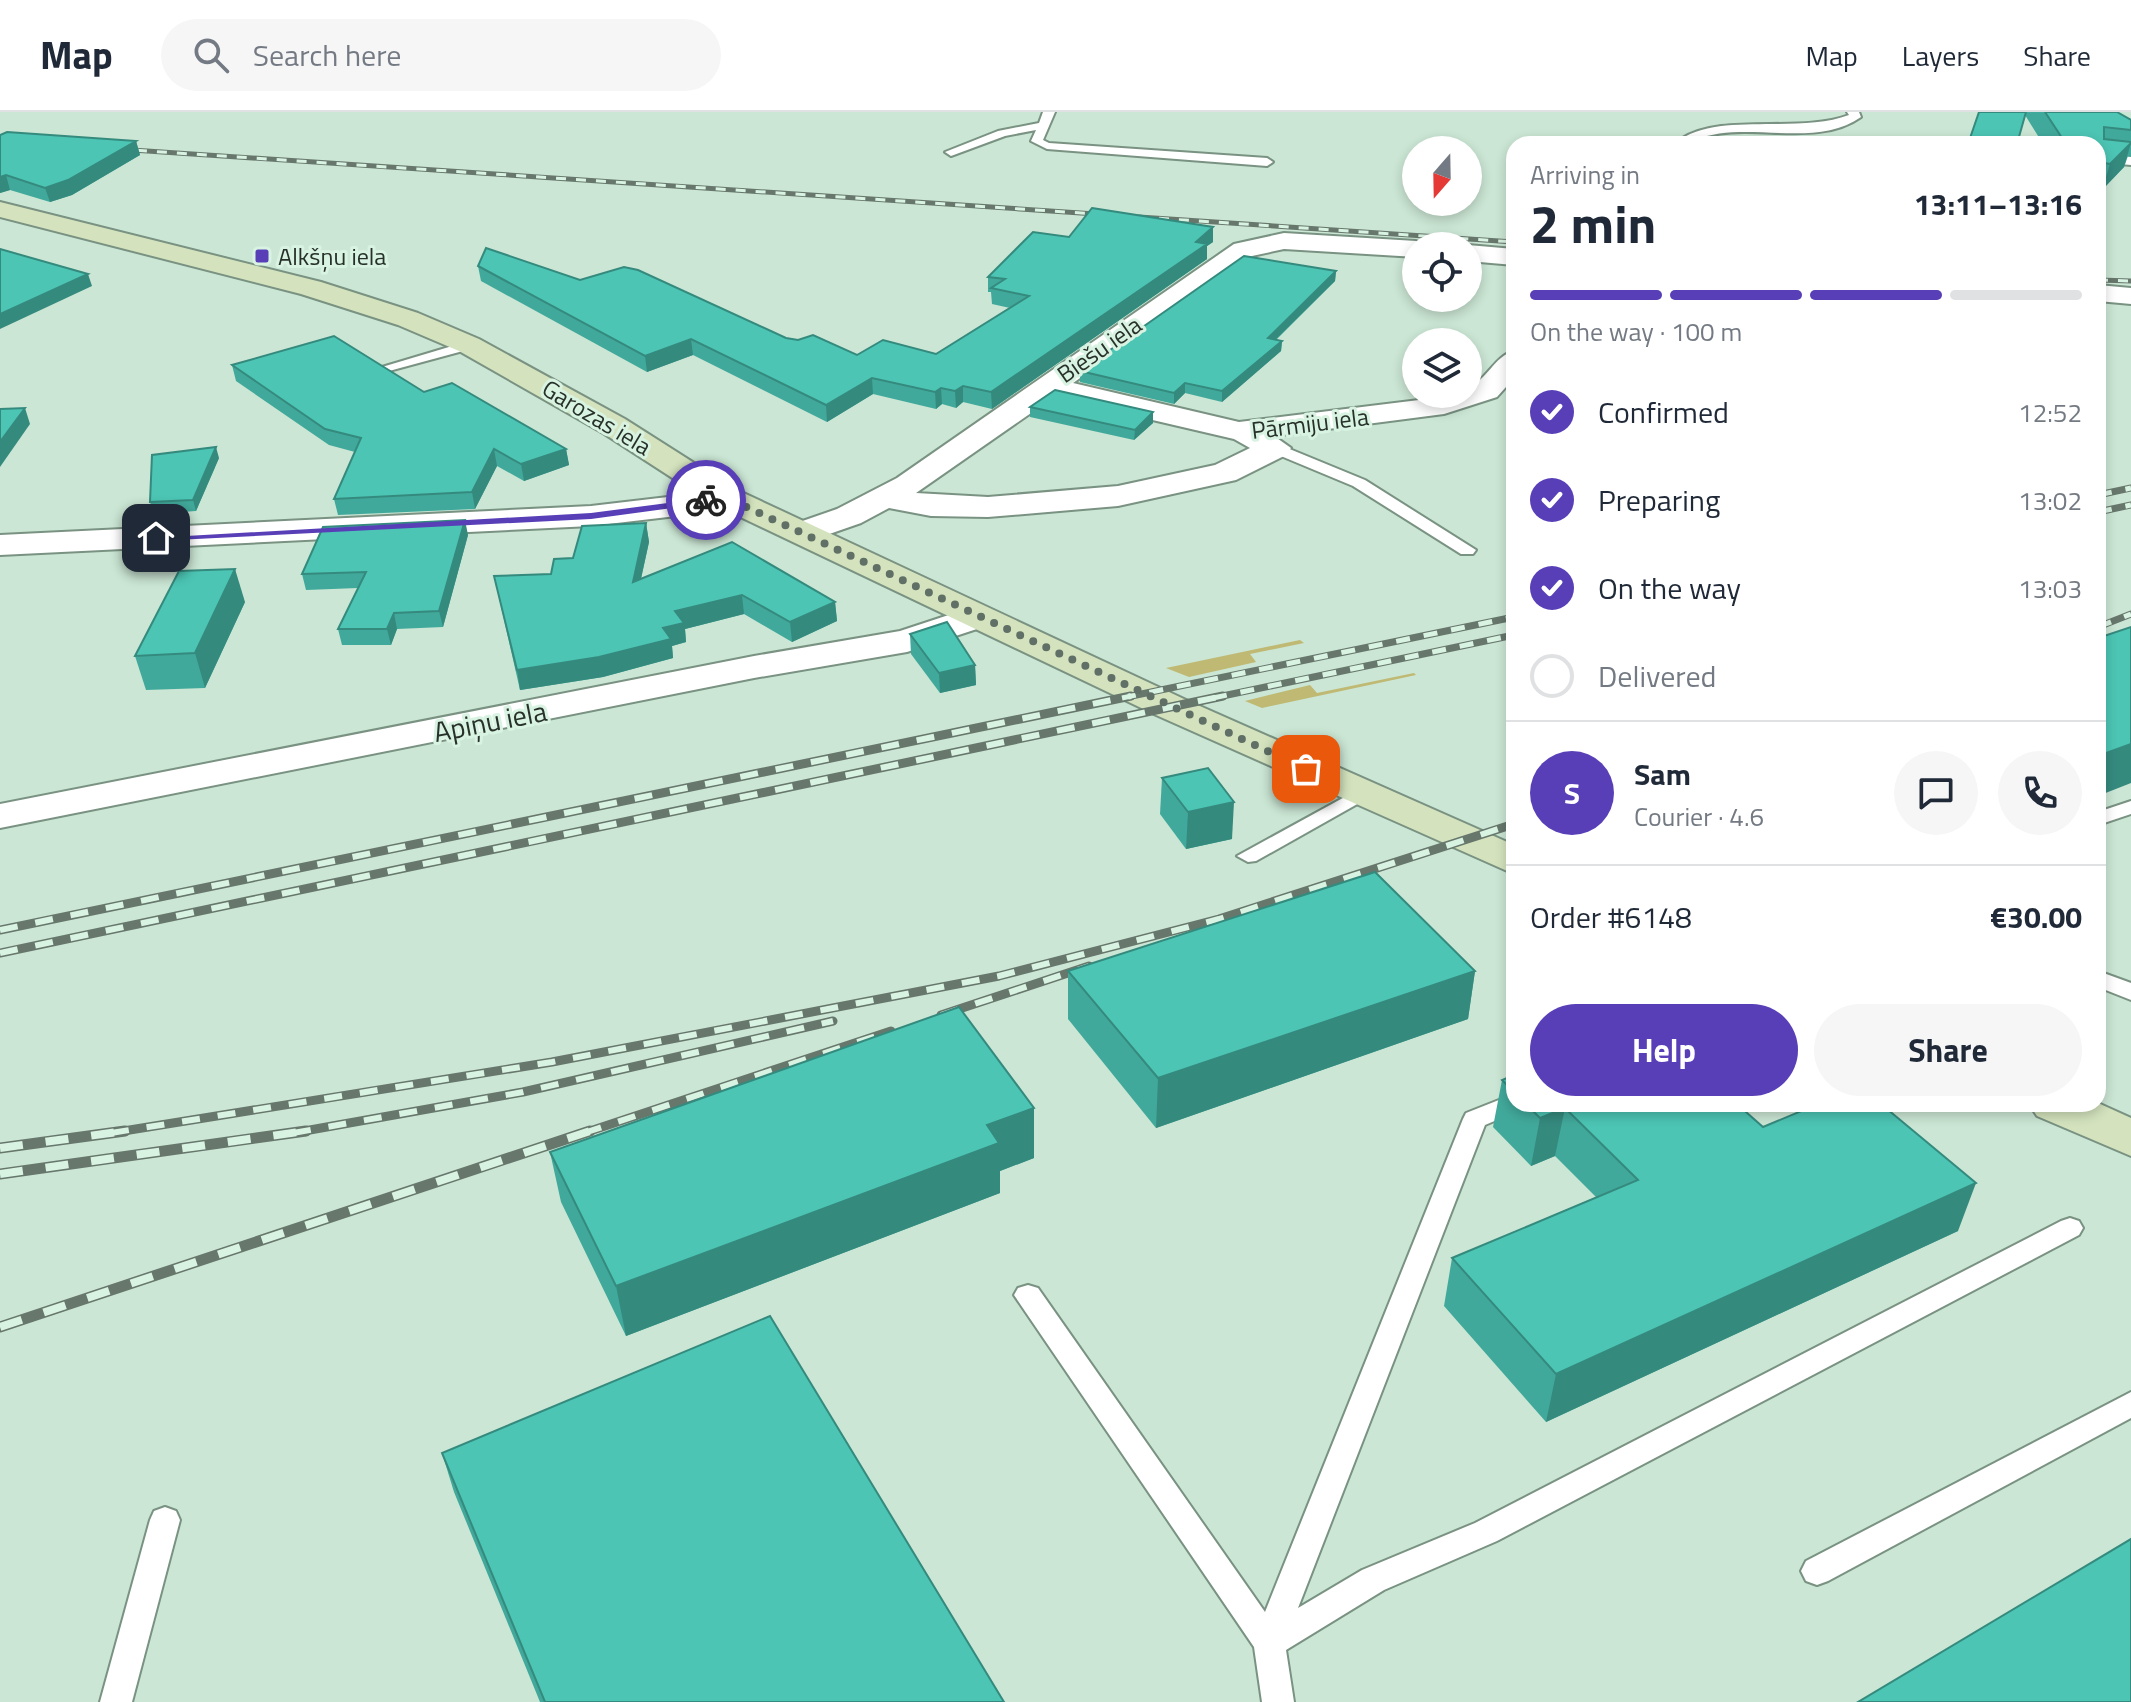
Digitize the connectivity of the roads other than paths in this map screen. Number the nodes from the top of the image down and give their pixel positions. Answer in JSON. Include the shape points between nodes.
{"nodes":[{"id":1,"x":1049,"y":112,"type":"edge"},
{"id":2,"x":1853,"y":112,"type":"edge"},
{"id":3,"x":1041,"y":126,"type":"junction"},
{"id":4,"x":1691,"y":136,"type":"edge"},
{"id":5,"x":951,"y":152,"type":"dead end"},
{"id":6,"x":2106,"y":159,"type":"edge"},
{"id":7,"x":2131,"y":161,"type":"edge"},
{"id":8,"x":1267,"y":162,"type":"dead end"},
{"id":9,"x":0,"y":209,"type":"edge"},
{"id":10,"x":1402,"y":248,"type":"edge"},
{"id":11,"x":1482,"y":254,"type":"edge"},
{"id":12,"x":1506,"y":256,"type":"edge"},
{"id":13,"x":2106,"y":294,"type":"edge"},
{"id":14,"x":2131,"y":296,"type":"edge"},
{"id":15,"x":469,"y":345,"type":"junction"},
{"id":16,"x":389,"y":367,"type":"edge"},
{"id":17,"x":1506,"y":369,"type":"edge"},
{"id":18,"x":1047,"y":386,"type":"junction"},
{"id":19,"x":1239,"y":431,"type":"junction"},
{"id":20,"x":1275,"y":448,"type":"junction"},
{"id":21,"x":723,"y":496,"type":"junction"},
{"id":22,"x":887,"y":498,"type":"junction"},
{"id":23,"x":803,"y":532,"type":"junction"},
{"id":24,"x":0,"y":545,"type":"edge"},
{"id":25,"x":1467,"y":550,"type":"dead end"},
{"id":26,"x":976,"y":617,"type":"junction"},
{"id":27,"x":1361,"y":794,"type":"junction"},
{"id":28,"x":2131,"y":807,"type":"edge"},
{"id":29,"x":0,"y":816,"type":"edge"},
{"id":30,"x":2106,"y":816,"type":"edge"},
{"id":31,"x":1248,"y":856,"type":"dead end"},
{"id":32,"x":1506,"y":857,"type":"edge"},
{"id":33,"x":2106,"y":981,"type":"edge"},
{"id":34,"x":2131,"y":992,"type":"edge"},
{"id":35,"x":1506,"y":1106,"type":"edge"},
{"id":36,"x":2072,"y":1112,"type":"edge"},
{"id":37,"x":2131,"y":1138,"type":"edge"},
{"id":38,"x":2070,"y":1228,"type":"dead end"},
{"id":39,"x":1028,"y":1295,"type":"dead end"},
{"id":40,"x":2131,"y":1404,"type":"edge"},
{"id":41,"x":165,"y":1520,"type":"dead end"},
{"id":42,"x":1817,"y":1571,"type":"dead end"},
{"id":43,"x":1269,"y":1643,"type":"junction"},
{"id":44,"x":116,"y":1702,"type":"edge"},
{"id":45,"x":1278,"y":1702,"type":"edge"}],
"edges":[{"from":1,"to":3,"type":"lane"},
{"from":2,"to":4,"type":"lane","via":[[1855,117],[1843,123],[1705,125]]},
{"from":3,"to":5,"type":"lane","via":[[991,136]]},
{"from":3,"to":8,"type":"lane","via":[[1037,141],[1047,146]]},
{"from":6,"to":7,"type":"lane"},
{"from":9,"to":15,"type":"main road","name":"Garozas iela","via":[[311,288]]},
{"from":10,"to":18,"type":"street","name":"Biešu iela","via":[[1260,244],[1231,258]]},
{"from":11,"to":12,"type":"street"},
{"from":13,"to":14,"type":"street"},
{"from":15,"to":16,"type":"lane"},
{"from":15,"to":21,"type":"main road","name":"Garozas iela","via":[[588,411]]},
{"from":17,"to":19,"type":"street","name":"Pārmiju iela","via":[[1486,391],[1444,405]]},
{"from":18,"to":19,"type":"street","name":"Pārmiju iela"},
{"from":18,"to":22,"type":"street","name":"Biešu iela"},
{"from":19,"to":20,"type":"street"},
{"from":20,"to":22,"type":"street","via":[[1225,473],[1118,496],[988,507],[931,506]]},
{"from":20,"to":25,"type":"lane","via":[[1359,483]]},
{"from":21,"to":23,"type":"main road","name":"Garozas iela"},
{"from":21,"to":24,"type":"street","via":[[591,516]]},
{"from":22,"to":23,"type":"street","name":"Biešu iela"},
{"from":23,"to":26,"type":"main road","name":"Garozas iela"},
{"from":26,"to":27,"type":"main road","name":"Garozas iela"},
{"from":26,"to":29,"type":"street","name":"Apiņu iela","via":[[907,641]]},
{"from":27,"to":31,"type":"lane"},
{"from":27,"to":32,"type":"main road","name":"Garozas iela"},
{"from":28,"to":30,"type":"lane"},
{"from":33,"to":34,"type":"lane"},
{"from":35,"to":43,"type":"lane","via":[[1475,1119]]},
{"from":36,"to":37,"type":"main road"},
{"from":38,"to":43,"type":"lane","via":[[1500,1525],[1373,1580]]},
{"from":39,"to":43,"type":"lane"},
{"from":40,"to":42,"type":"lane"},
{"from":41,"to":44,"type":"lane"},
{"from":43,"to":45,"type":"lane"}]}
